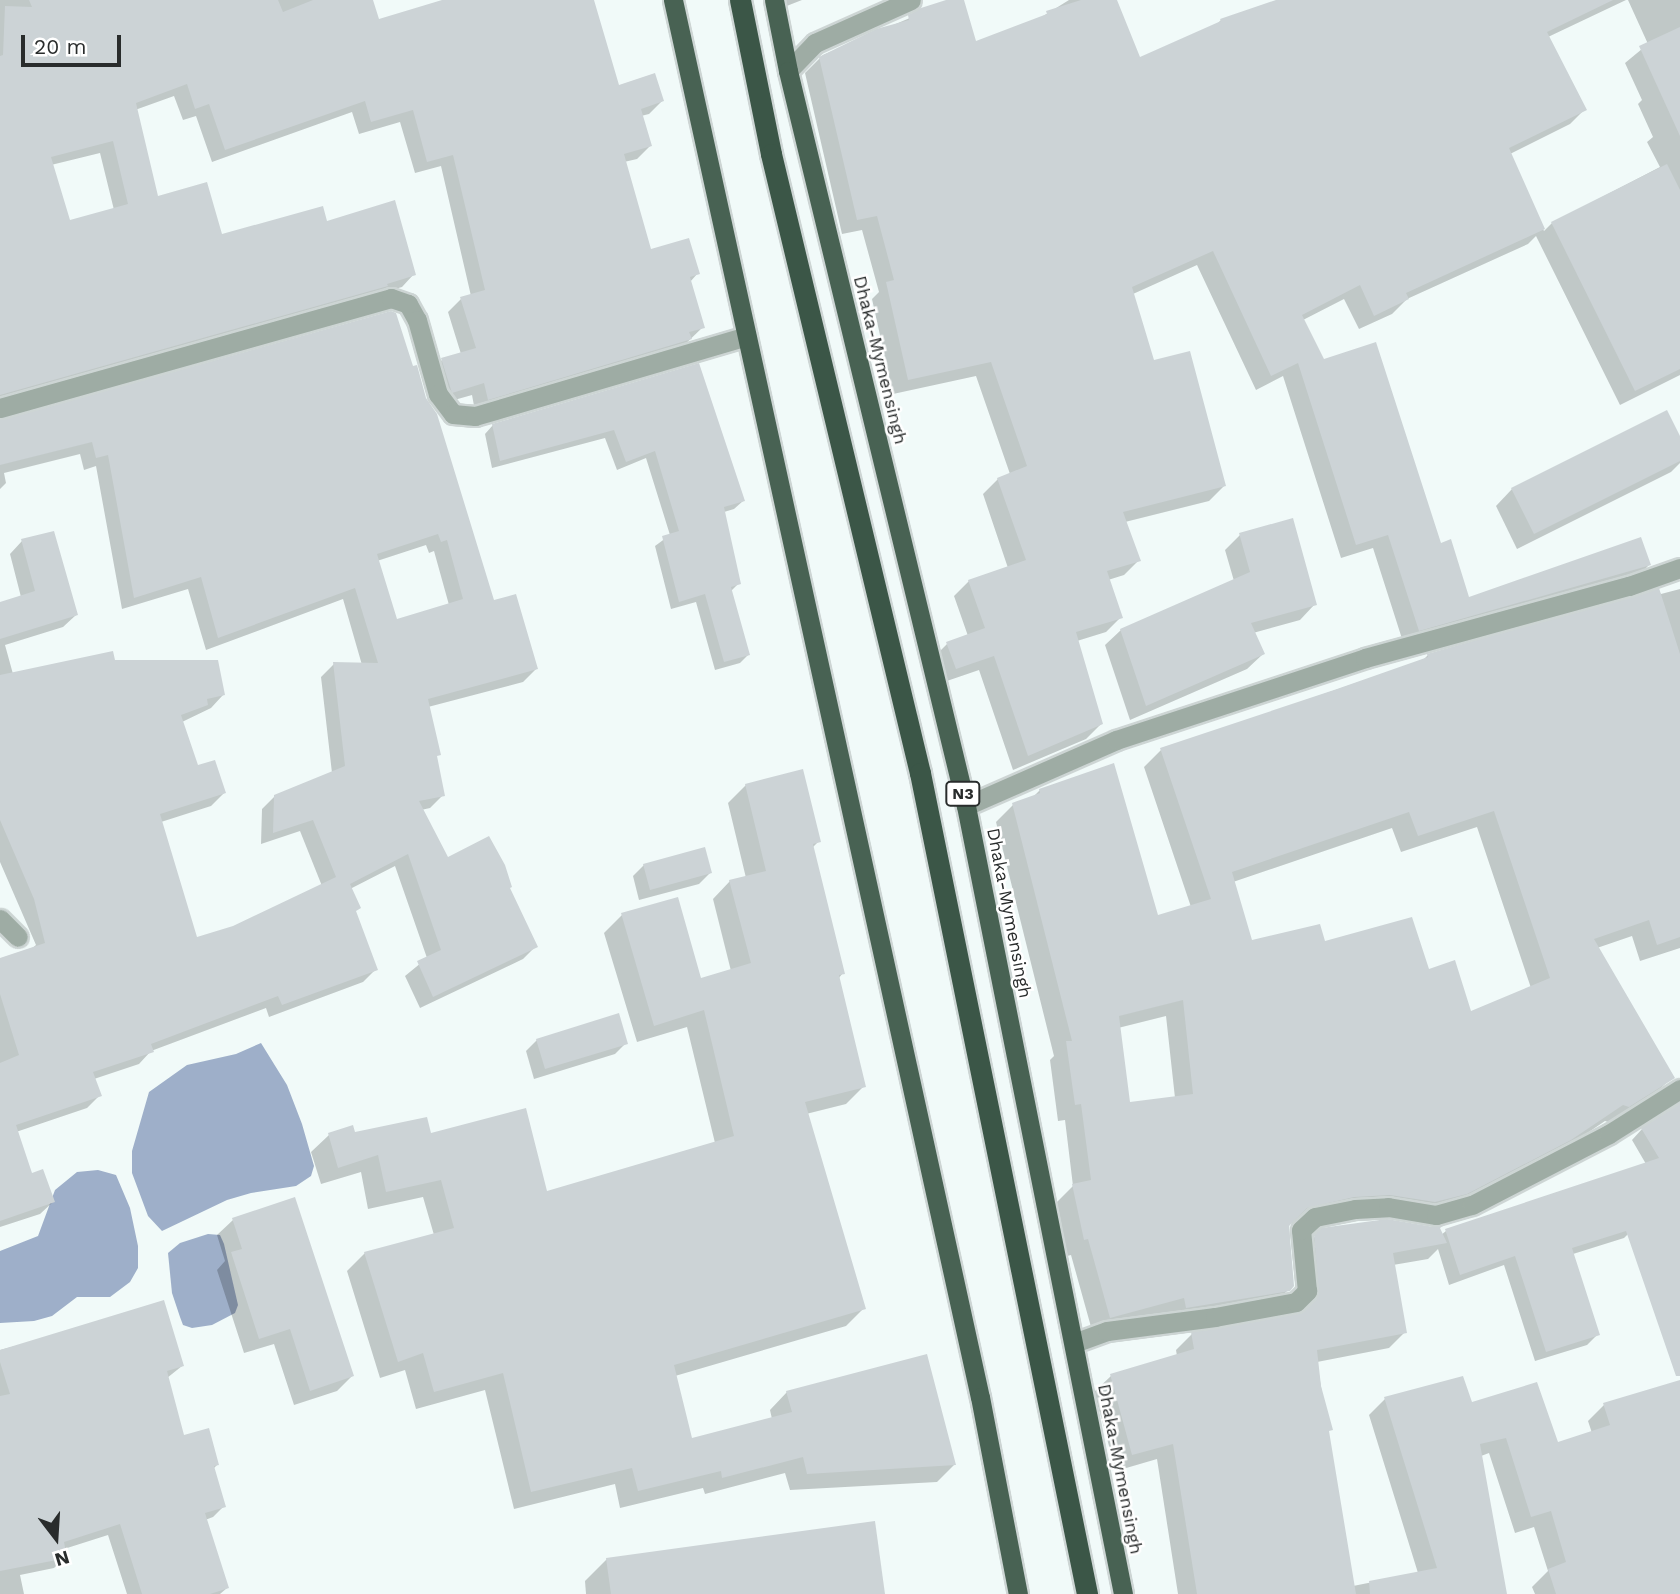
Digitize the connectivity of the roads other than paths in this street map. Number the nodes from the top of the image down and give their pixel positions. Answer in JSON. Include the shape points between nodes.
{"nodes":[{"id":1,"x":673,"y":0,"type":"edge"},
{"id":2,"x":740,"y":0,"type":"edge"},
{"id":3,"x":774,"y":0,"type":"edge"},
{"id":4,"x":911,"y":0,"type":"edge"},
{"id":5,"x":788,"y":71,"type":"junction"},
{"id":6,"x":746,"y":336,"type":"junction"},
{"id":7,"x":0,"y":408,"type":"edge"},
{"id":8,"x":1680,"y":568,"type":"edge"},
{"id":9,"x":965,"y":806,"type":"junction"},
{"id":10,"x":0,"y":919,"type":"edge"},
{"id":11,"x":18,"y":936,"type":"dead end"},
{"id":12,"x":1680,"y":1089,"type":"edge"},
{"id":13,"x":1074,"y":1343,"type":"junction"},
{"id":14,"x":1018,"y":1594,"type":"edge"},
{"id":15,"x":1087,"y":1594,"type":"edge"},
{"id":16,"x":1123,"y":1594,"type":"edge"}],
"edges":[{"from":1,"to":6,"type":"highway"},
{"from":2,"to":15,"type":"highway","via":[[771,154],[919,773]]},
{"from":3,"to":5,"type":"highway","name":"Dhaka-Mymensingh","number":"N3"},
{"from":4,"to":5,"type":"street","via":[[815,43]]},
{"from":5,"to":9,"type":"highway","name":"Dhaka-Mymensingh","number":"N3"},
{"from":6,"to":7,"type":"street","via":[[475,416],[453,414],[438,394],[417,320],[408,304],[391,298]]},
{"from":6,"to":14,"type":"highway","via":[[980,1397]]},
{"from":8,"to":9,"type":"street","via":[[1364,658],[1116,740]]},
{"from":9,"to":13,"type":"highway","name":"Dhaka-Mymensingh","number":"N3"},
{"from":10,"to":11,"type":"street"},
{"from":12,"to":13,"type":"street","via":[[1609,1134],[1472,1205],[1436,1214],[1388,1207],[1315,1217],[1300,1230],[1307,1291],[1296,1303],[1107,1331]]},
{"from":13,"to":16,"type":"highway","name":"Dhaka-Mymensingh","number":"N3"}]}
